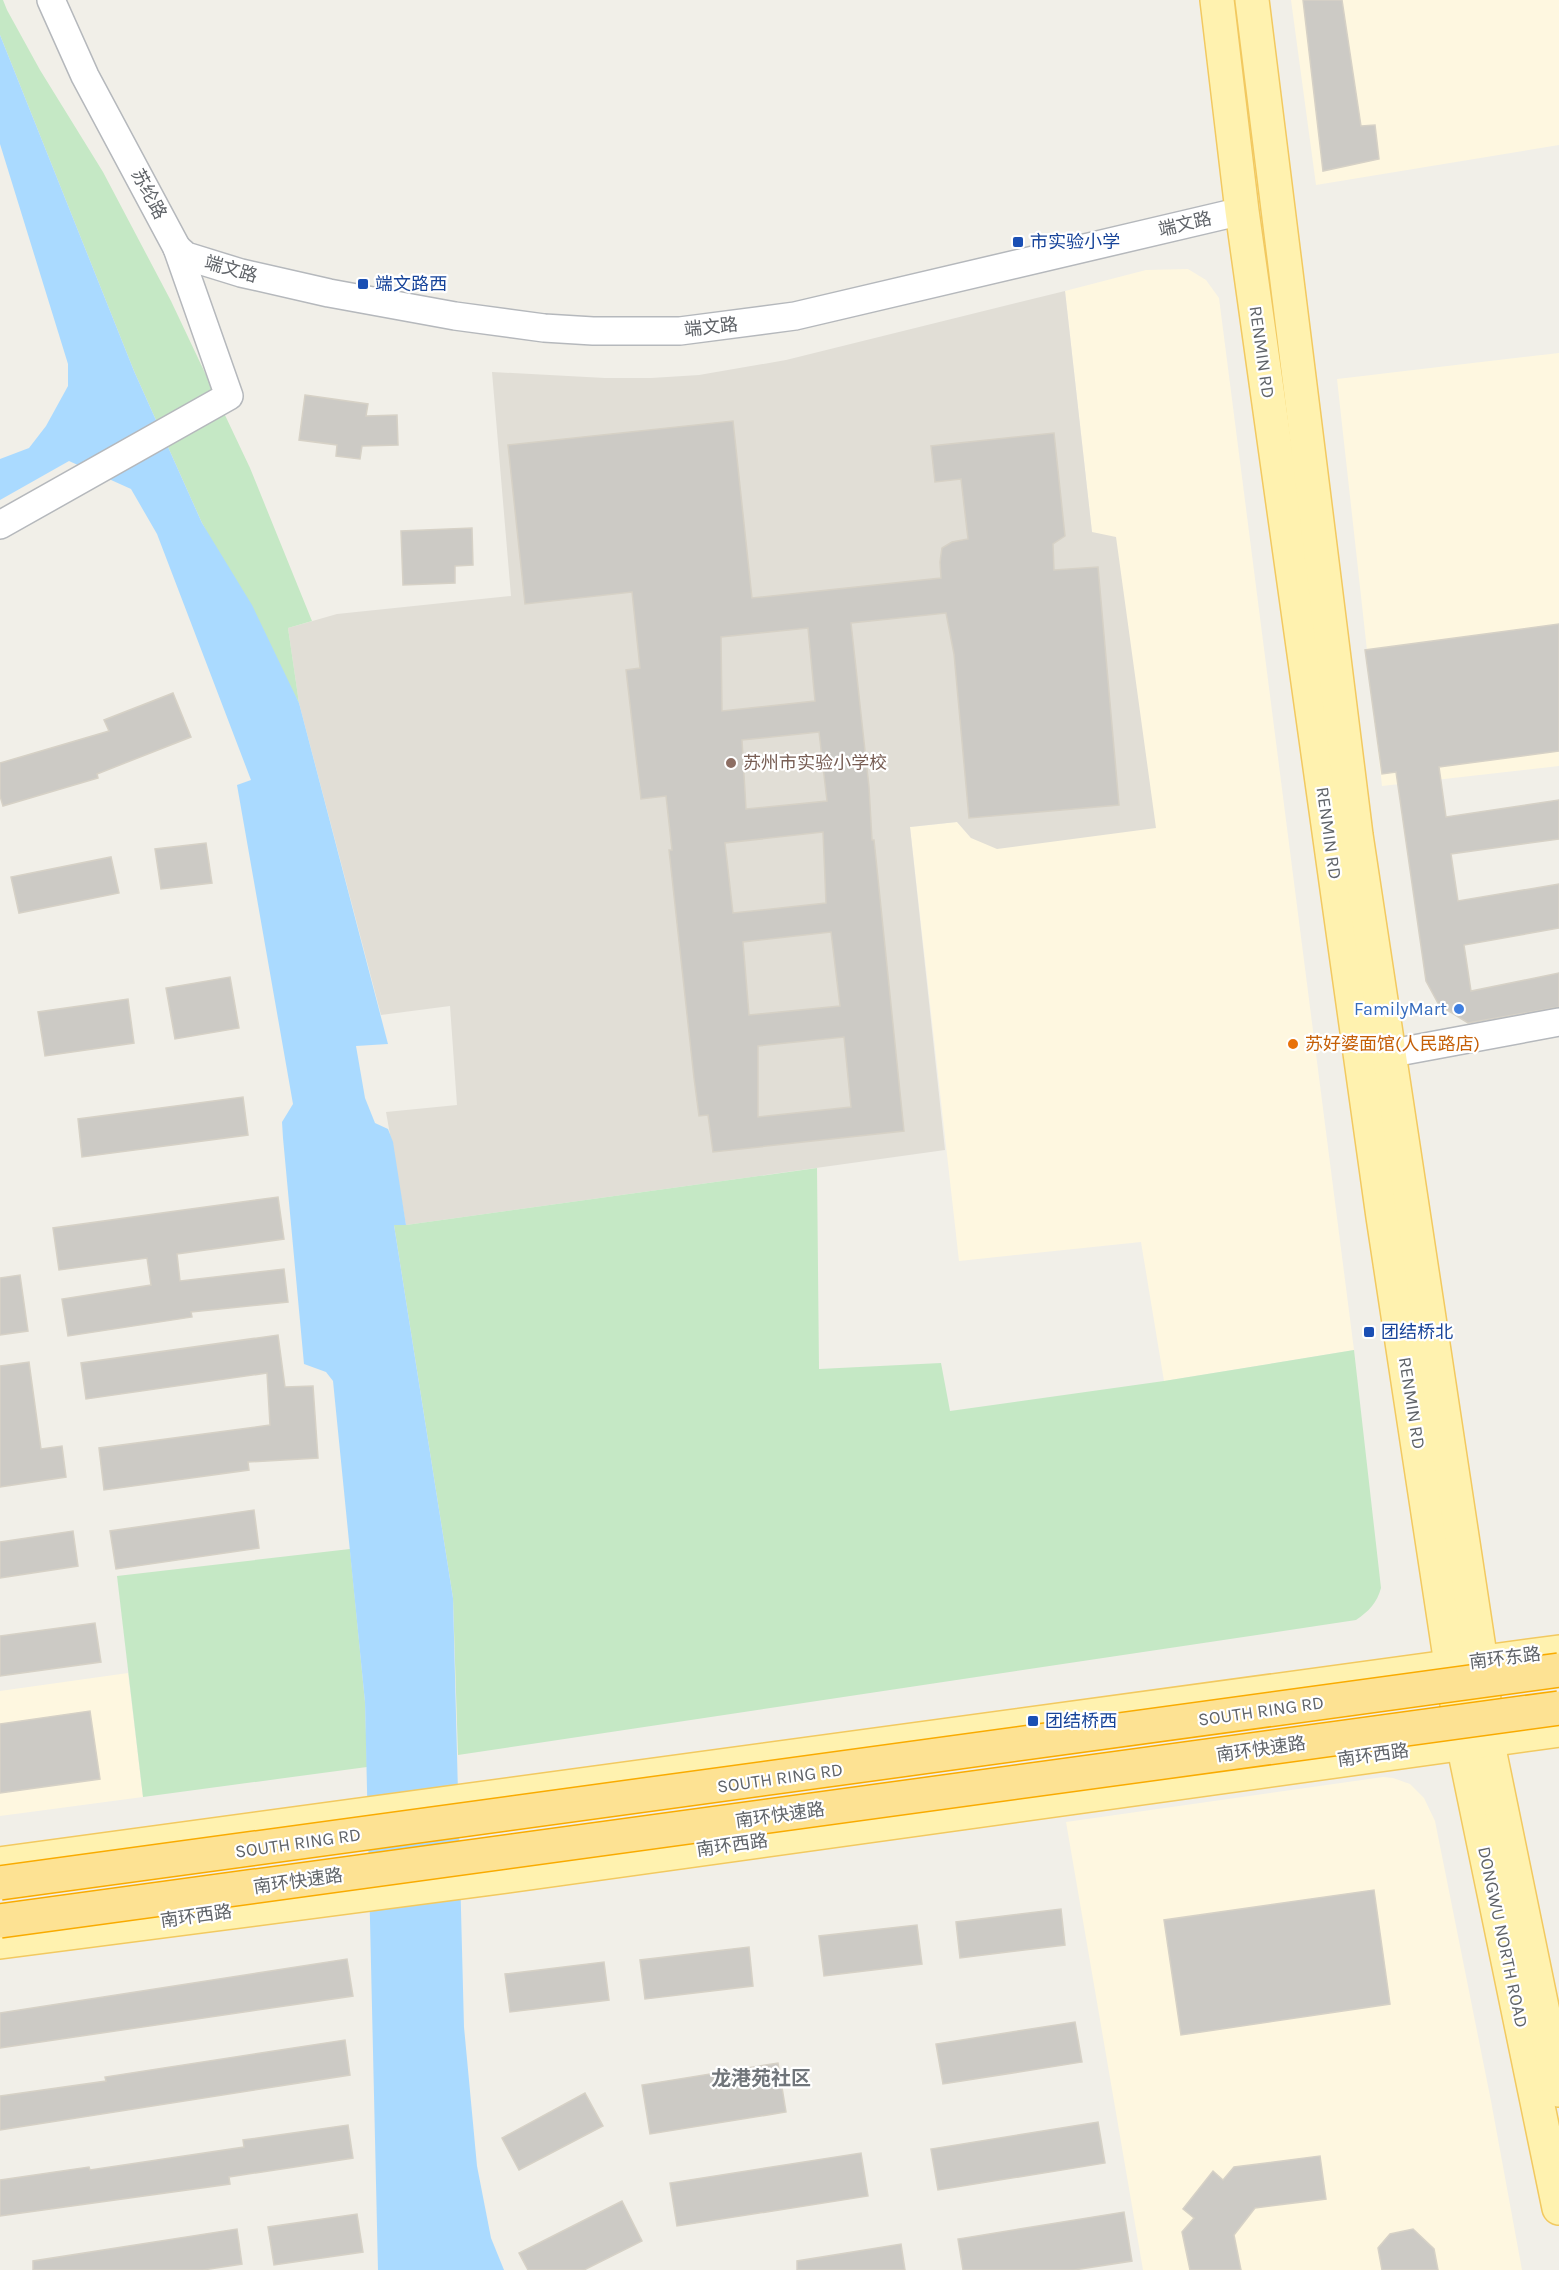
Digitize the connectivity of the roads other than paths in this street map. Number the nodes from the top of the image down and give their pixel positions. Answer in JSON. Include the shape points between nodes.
{"nodes":[{"id":1,"x":51,"y":0,"type":"edge"},
{"id":2,"x":1217,"y":0,"type":"edge"},
{"id":3,"x":1252,"y":0,"type":"edge"},
{"id":4,"x":1242,"y":211,"type":"junction"},
{"id":5,"x":177,"y":248,"type":"junction"},
{"id":6,"x":0,"y":525,"type":"edge"},
{"id":7,"x":1559,"y":1022,"type":"edge"},
{"id":8,"x":1374,"y":1056,"type":"junction"},
{"id":9,"x":1559,"y":1652,"type":"edge"},
{"id":10,"x":1466,"y":1663,"type":"junction"},
{"id":11,"x":1559,"y":1670,"type":"edge"},
{"id":12,"x":1559,"y":1708,"type":"edge"},
{"id":13,"x":1559,"y":1730,"type":"edge"},
{"id":14,"x":1475,"y":1741,"type":"junction"},
{"id":15,"x":0,"y":1864,"type":"edge"},
{"id":16,"x":0,"y":1883,"type":"edge"},
{"id":17,"x":0,"y":1921,"type":"edge"},
{"id":18,"x":0,"y":1942,"type":"edge"},
{"id":19,"x":1559,"y":2090,"type":"edge"},
{"id":20,"x":1559,"y":2208,"type":"edge"}],
"edges":[{"from":1,"to":5,"type":"street","name":"苏纶路","via":[[85,76]]},
{"from":2,"to":4,"type":"main road","name":"RENMIN RD"},
{"from":3,"to":8,"type":"main road","name":"RENMIN RD","via":[[1353,812]]},
{"from":4,"to":5,"type":"street","name":"端文路","via":[[795,316],[680,331],[583,331],[455,316],[241,273],[186,256]]},
{"from":4,"to":8,"type":"main road","name":"RENMIN RD"},
{"from":5,"to":6,"type":"street","name":"苏纶路","via":[[229,396]]},
{"from":7,"to":8,"type":"street"},
{"from":8,"to":10,"type":"main road","name":"RENMIN RD"},
{"from":9,"to":10,"type":"main road","name":"南环东路"},
{"from":10,"to":14,"type":"main road","name":"DONGWU NORTH ROAD"},
{"from":10,"to":15,"type":"main road"},
{"from":11,"to":16,"type":"highway","name":"SOUTH RING RD","bridge":true},
{"from":12,"to":17,"type":"highway","name":"南环快速路","bridge":true},
{"from":13,"to":14,"type":"main road"},
{"from":14,"to":18,"type":"main road","name":"南环西路","via":[[485,1879]]},
{"from":14,"to":19,"type":"main road","name":"DONGWU NORTH ROAD"},
{"from":14,"to":20,"type":"main road","name":"DONGWU NORTH ROAD"}]}
